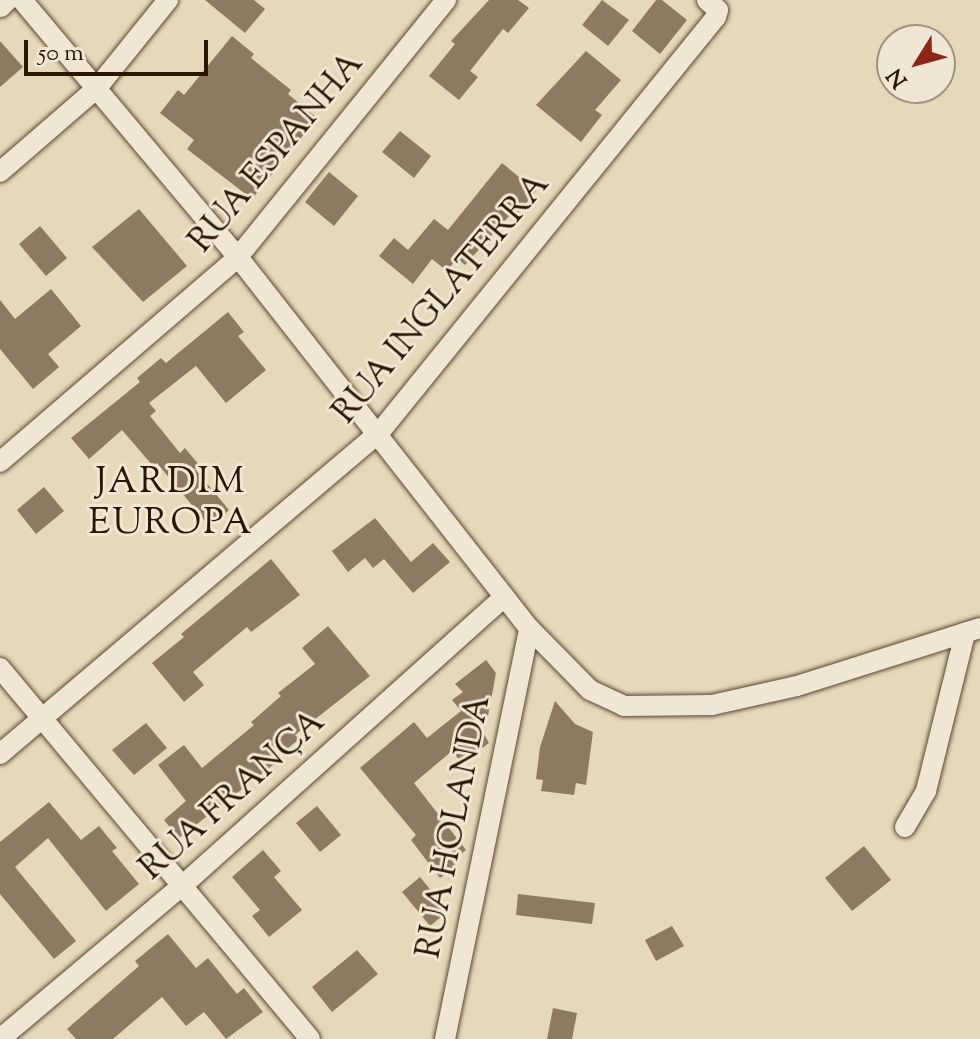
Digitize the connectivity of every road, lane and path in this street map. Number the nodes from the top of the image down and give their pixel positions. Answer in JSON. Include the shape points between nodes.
{"nodes":[{"id":1,"x":5,"y":0,"type":"edge"},
{"id":2,"x":22,"y":0,"type":"edge"},
{"id":3,"x":168,"y":0,"type":"edge"},
{"id":4,"x":446,"y":0,"type":"edge"},
{"id":5,"x":0,"y":5,"type":"edge"},
{"id":6,"x":712,"y":5,"type":"edge"},
{"id":7,"x":97,"y":88,"type":"junction"},
{"id":8,"x":0,"y":172,"type":"edge"},
{"id":9,"x":238,"y":257,"type":"junction"},
{"id":10,"x":379,"y":433,"type":"junction"},
{"id":11,"x":0,"y":462,"type":"edge"},
{"id":12,"x":504,"y":597,"type":"junction"},
{"id":13,"x":529,"y":628,"type":"junction"},
{"id":14,"x":972,"y":630,"type":"edge"},
{"id":15,"x":0,"y":668,"type":"edge"},
{"id":16,"x":42,"y":718,"type":"junction"},
{"id":17,"x":0,"y":754,"type":"edge"},
{"id":18,"x":905,"y":827,"type":"dead end"},
{"id":19,"x":182,"y":886,"type":"junction"},
{"id":20,"x":0,"y":1039,"type":"edge"},
{"id":21,"x":310,"y":1039,"type":"edge"},
{"id":22,"x":445,"y":1039,"type":"edge"}],
"edges":[{"from":1,"to":5,"type":"street"},
{"from":2,"to":7,"type":"street"},
{"from":3,"to":7,"type":"street"},
{"from":4,"to":9,"type":"street","name":"RUA ESPANHA"},
{"from":6,"to":10,"type":"street","name":"RUA INGLATERRA"},
{"from":7,"to":8,"type":"street"},
{"from":7,"to":9,"type":"street"},
{"from":9,"to":10,"type":"street"},
{"from":9,"to":11,"type":"street","name":"RUA ESPANHA"},
{"from":10,"to":12,"type":"street"},
{"from":10,"to":16,"type":"street","name":"RUA INGLATERRA"},
{"from":12,"to":13,"type":"street"},
{"from":12,"to":19,"type":"street","name":"RUA FRANÇA"},
{"from":13,"to":14,"type":"street","via":[[590,690],[624,706],[712,705],[797,686]]},
{"from":13,"to":22,"type":"street","name":"RUA HOLANDA"},
{"from":14,"to":18,"type":"street","via":[[926,791]]},
{"from":15,"to":16,"type":"street"},
{"from":16,"to":17,"type":"street","name":"RUA INGLATERRA"},
{"from":16,"to":19,"type":"street"},
{"from":19,"to":20,"type":"street","name":"RUA FRANÇA"},
{"from":19,"to":21,"type":"street"}]}
